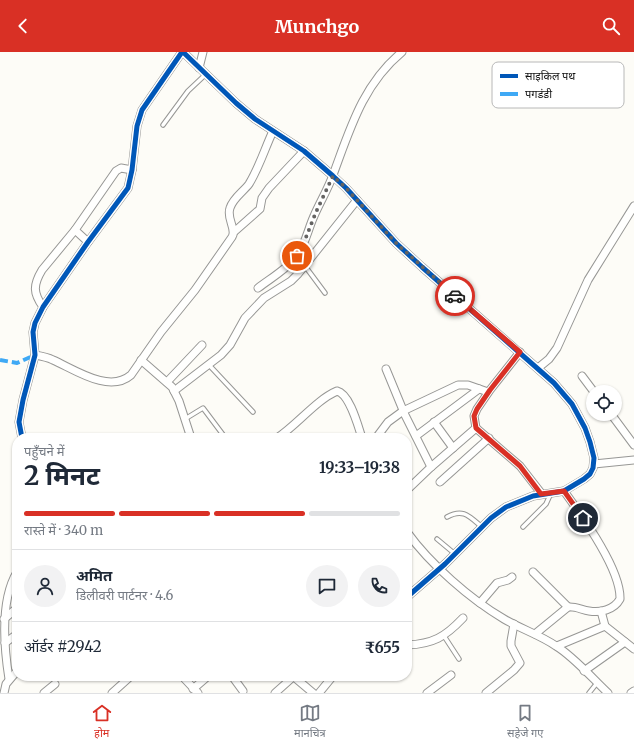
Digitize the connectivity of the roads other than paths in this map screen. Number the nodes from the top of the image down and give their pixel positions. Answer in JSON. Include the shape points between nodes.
{"nodes":[{"id":1,"x":182,"y":52,"type":"edge"},
{"id":2,"x":203,"y":52,"type":"edge"},
{"id":3,"x":402,"y":52,"type":"edge"},
{"id":4,"x":199,"y":68,"type":"junction"},
{"id":5,"x":206,"y":75,"type":"junction"},
{"id":6,"x":163,"y":125,"type":"dead end"},
{"id":7,"x":273,"y":131,"type":"junction"},
{"id":8,"x":304,"y":151,"type":"junction"},
{"id":9,"x":132,"y":170,"type":"junction"},
{"id":10,"x":333,"y":176,"type":"junction"},
{"id":11,"x":357,"y":200,"type":"junction"},
{"id":12,"x":634,"y":206,"type":"edge"},
{"id":13,"x":76,"y":230,"type":"junction"},
{"id":14,"x":234,"y":232,"type":"junction"},
{"id":15,"x":88,"y":242,"type":"junction"},
{"id":16,"x":305,"y":266,"type":"junction"},
{"id":17,"x":258,"y":288,"type":"dead end"},
{"id":18,"x":325,"y":293,"type":"dead end"},
{"id":19,"x":43,"y":307,"type":"junction"},
{"id":20,"x":202,"y":345,"type":"dead end"},
{"id":21,"x":520,"y":352,"type":"junction"},
{"id":22,"x":35,"y":355,"type":"junction"},
{"id":23,"x":141,"y":360,"type":"junction"},
{"id":24,"x":209,"y":365,"type":"junction"},
{"id":25,"x":538,"y":368,"type":"junction"},
{"id":26,"x":386,"y":369,"type":"dead end"},
{"id":27,"x":582,"y":376,"type":"dead end"},
{"id":28,"x":167,"y":382,"type":"junction"},
{"id":29,"x":589,"y":385,"type":"edge"},
{"id":30,"x":479,"y":389,"type":"junction"},
{"id":31,"x":174,"y":391,"type":"junction"},
{"id":32,"x":488,"y":392,"type":"junction"},
{"id":33,"x":253,"y":412,"type":"dead end"},
{"id":34,"x":403,"y":412,"type":"junction"},
{"id":35,"x":185,"y":418,"type":"junction"},
{"id":36,"x":616,"y":421,"type":"edge"},
{"id":37,"x":434,"y":422,"type":"junction"},
{"id":38,"x":476,"y":428,"type":"junction"},
{"id":39,"x":20,"y":433,"type":"edge"},
{"id":40,"x":190,"y":433,"type":"edge"},
{"id":41,"x":222,"y":433,"type":"edge"},
{"id":42,"x":284,"y":433,"type":"edge"},
{"id":43,"x":360,"y":433,"type":"edge"},
{"id":44,"x":380,"y":433,"type":"edge"},
{"id":45,"x":416,"y":436,"type":"junction"},
{"id":46,"x":489,"y":438,"type":"junction"},
{"id":47,"x":634,"y":445,"type":"edge"},
{"id":48,"x":453,"y":448,"type":"junction"},
{"id":49,"x":634,"y":460,"type":"edge"},
{"id":50,"x":594,"y":464,"type":"junction"},
{"id":51,"x":431,"y":466,"type":"junction"},
{"id":52,"x":440,"y":482,"type":"dead end"},
{"id":53,"x":412,"y":485,"type":"edge"},
{"id":54,"x":564,"y":491,"type":"junction"},
{"id":55,"x":551,"y":493,"type":"junction"},
{"id":56,"x":541,"y":494,"type":"junction"},
{"id":57,"x":447,"y":517,"type":"dead end"},
{"id":58,"x":482,"y":527,"type":"junction"},
{"id":59,"x":523,"y":527,"type":"dead end"},
{"id":60,"x":438,"y":539,"type":"dead end"},
{"id":61,"x":413,"y":540,"type":"edge"},
{"id":62,"x":455,"y":554,"type":"junction"},
{"id":63,"x":440,"y":568,"type":"junction"},
{"id":64,"x":533,"y":572,"type":"dead end"},
{"id":65,"x":512,"y":577,"type":"dead end"},
{"id":66,"x":12,"y":583,"type":"edge"},
{"id":67,"x":412,"y":593,"type":"edge"},
{"id":68,"x":480,"y":603,"type":"junction"},
{"id":69,"x":568,"y":607,"type":"junction"},
{"id":70,"x":601,"y":611,"type":"junction"},
{"id":71,"x":12,"y":613,"type":"edge"},
{"id":72,"x":463,"y":618,"type":"dead end"},
{"id":73,"x":4,"y":620,"type":"junction"},
{"id":74,"x":514,"y":624,"type":"junction"},
{"id":75,"x":605,"y":626,"type":"junction"},
{"id":76,"x":535,"y":634,"type":"junction"},
{"id":77,"x":444,"y":636,"type":"junction"},
{"id":78,"x":12,"y":638,"type":"edge"},
{"id":79,"x":625,"y":642,"type":"junction"},
{"id":80,"x":5,"y":643,"type":"junction"},
{"id":81,"x":412,"y":644,"type":"edge"},
{"id":82,"x":557,"y":646,"type":"junction"},
{"id":83,"x":634,"y":649,"type":"edge"},
{"id":84,"x":459,"y":659,"type":"dead end"},
{"id":85,"x":584,"y":671,"type":"junction"},
{"id":86,"x":451,"y":675,"type":"dead end"},
{"id":87,"x":12,"y":676,"type":"edge"},
{"id":88,"x":9,"y":679,"type":"junction"},
{"id":89,"x":125,"y":681,"type":"edge"},
{"id":90,"x":187,"y":681,"type":"edge"},
{"id":91,"x":204,"y":681,"type":"edge"},
{"id":92,"x":236,"y":681,"type":"edge"},
{"id":93,"x":288,"y":681,"type":"edge"},
{"id":94,"x":299,"y":681,"type":"edge"},
{"id":95,"x":329,"y":681,"type":"edge"},
{"id":96,"x":597,"y":683,"type":"junction"},
{"id":97,"x":55,"y":684,"type":"dead end"},
{"id":98,"x":196,"y":691,"type":"edge"},
{"id":99,"x":243,"y":691,"type":"dead end"},
{"id":100,"x":634,"y":691,"type":"edge"},
{"id":101,"x":4,"y":693,"type":"edge"},
{"id":102,"x":44,"y":693,"type":"edge"},
{"id":103,"x":112,"y":693,"type":"edge"},
{"id":104,"x":275,"y":693,"type":"edge"},
{"id":105,"x":313,"y":693,"type":"edge"},
{"id":106,"x":319,"y":693,"type":"edge"},
{"id":107,"x":427,"y":693,"type":"edge"},
{"id":108,"x":486,"y":693,"type":"edge"},
{"id":109,"x":589,"y":693,"type":"edge"},
{"id":110,"x":608,"y":693,"type":"edge"},
{"id":111,"x":631,"y":693,"type":"edge"}],
"edges":[{"from":1,"to":4,"type":"street"},
{"from":1,"to":9,"type":"street","via":[[142,110],[135,135]]},
{"from":2,"to":4,"type":"street"},
{"from":3,"to":10,"type":"street","via":[[368,90]]},
{"from":4,"to":5,"type":"street"},
{"from":5,"to":6,"type":"lane","via":[[188,91]]},
{"from":5,"to":7,"type":"street","via":[[236,103]]},
{"from":7,"to":8,"type":"street"},
{"from":7,"to":14,"type":"street","via":[[248,186],[229,210],[229,220]]},
{"from":8,"to":10,"type":"street"},
{"from":8,"to":14,"type":"street","via":[[269,188],[262,198],[260,209]]},
{"from":9,"to":13,"type":"street","via":[[121,168],[116,171]]},
{"from":9,"to":15,"type":"street","via":[[128,188]]},
{"from":10,"to":11,"type":"street"},
{"from":10,"to":17,"type":"street","via":[[297,256]]},
{"from":11,"to":16,"type":"street"},
{"from":11,"to":21,"type":"street","via":[[396,243]]},
{"from":12,"to":25,"type":"street","via":[[588,280],[557,348]]},
{"from":13,"to":15,"type":"street"},
{"from":13,"to":19,"type":"street","via":[[38,277],[36,296]]},
{"from":14,"to":23,"type":"street","via":[[195,290]]},
{"from":15,"to":19,"type":"street"},
{"from":16,"to":18,"type":"lane"},
{"from":16,"to":24,"type":"street","via":[[291,281],[258,303],[239,326],[227,349]]},
{"from":19,"to":22,"type":"street","via":[[33,332]]},
{"from":20,"to":28,"type":"street"},
{"from":21,"to":25,"type":"street"},
{"from":21,"to":32,"type":"street"},
{"from":22,"to":23,"type":"street","via":[[53,360],[84,376],[110,381],[128,378]]},
{"from":22,"to":39,"type":"street","via":[[23,400],[19,422]]},
{"from":23,"to":28,"type":"street"},
{"from":24,"to":31,"type":"street"},
{"from":24,"to":33,"type":"lane"},
{"from":25,"to":50,"type":"street","via":[[572,404],[585,428],[594,453]]},
{"from":26,"to":34,"type":"street"},
{"from":27,"to":29,"type":"street"},
{"from":28,"to":31,"type":"street"},
{"from":30,"to":32,"type":"street"},
{"from":30,"to":34,"type":"street","via":[[458,385]]},
{"from":30,"to":37,"type":"street"},
{"from":31,"to":35,"type":"street"},
{"from":32,"to":38,"type":"street","via":[[475,413]]},
{"from":34,"to":44,"type":"street","via":[[388,422]]},
{"from":34,"to":45,"type":"street"},
{"from":35,"to":40,"type":"street"},
{"from":35,"to":41,"type":"lane","via":[[203,408]]},
{"from":36,"to":47,"type":"street"},
{"from":37,"to":45,"type":"street"},
{"from":37,"to":48,"type":"street"},
{"from":38,"to":46,"type":"street"},
{"from":38,"to":48,"type":"street"},
{"from":42,"to":43,"type":"street","via":[[325,398],[337,391],[341,392],[349,403]]},
{"from":45,"to":51,"type":"street"},
{"from":46,"to":52,"type":"street"},
{"from":46,"to":56,"type":"street","via":[[520,466]]},
{"from":48,"to":51,"type":"street"},
{"from":49,"to":50,"type":"street"},
{"from":50,"to":54,"type":"street","via":[[590,474]]},
{"from":51,"to":53,"type":"street"},
{"from":54,"to":55,"type":"street"},
{"from":54,"to":70,"type":"street","via":[[604,553],[617,582],[620,597],[618,602],[613,607]]},
{"from":55,"to":56,"type":"street"},
{"from":55,"to":59,"type":"lane","via":[[543,507]]},
{"from":56,"to":58,"type":"street","via":[[506,507]]},
{"from":57,"to":58,"type":"lane","via":[[460,512]]},
{"from":58,"to":62,"type":"street"},
{"from":60,"to":62,"type":"lane"},
{"from":61,"to":63,"type":"street"},
{"from":62,"to":63,"type":"street"},
{"from":63,"to":67,"type":"street"},
{"from":63,"to":68,"type":"street"},
{"from":64,"to":69,"type":"street"},
{"from":65,"to":68,"type":"street","via":[[497,583]]},
{"from":66,"to":73,"type":"street","via":[[6,595]]},
{"from":68,"to":74,"type":"street"},
{"from":69,"to":70,"type":"street"},
{"from":69,"to":76,"type":"street"},
{"from":70,"to":75,"type":"street"},
{"from":71,"to":73,"type":"street"},
{"from":72,"to":77,"type":"street"},
{"from":73,"to":80,"type":"street"},
{"from":74,"to":76,"type":"street"},
{"from":74,"to":108,"type":"street","via":[[510,641],[520,663]]},
{"from":75,"to":79,"type":"street"},
{"from":75,"to":82,"type":"street"},
{"from":76,"to":82,"type":"street"},
{"from":77,"to":81,"type":"street","via":[[427,643]]},
{"from":77,"to":84,"type":"lane"},
{"from":78,"to":80,"type":"street"},
{"from":79,"to":83,"type":"street"},
{"from":79,"to":85,"type":"street"},
{"from":80,"to":88,"type":"street"},
{"from":82,"to":85,"type":"street"},
{"from":85,"to":96,"type":"street"},
{"from":86,"to":107,"type":"street"},
{"from":87,"to":88,"type":"street"},
{"from":88,"to":101,"type":"street"},
{"from":89,"to":103,"type":"street"},
{"from":90,"to":98,"type":"street"},
{"from":91,"to":98,"type":"street"},
{"from":92,"to":99,"type":"street"},
{"from":93,"to":104,"type":"street"},
{"from":94,"to":105,"type":"street"},
{"from":95,"to":106,"type":"street"},
{"from":96,"to":109,"type":"lane"},
{"from":96,"to":110,"type":"street"},
{"from":97,"to":102,"type":"street"},
{"from":100,"to":111,"type":"street"}]}
